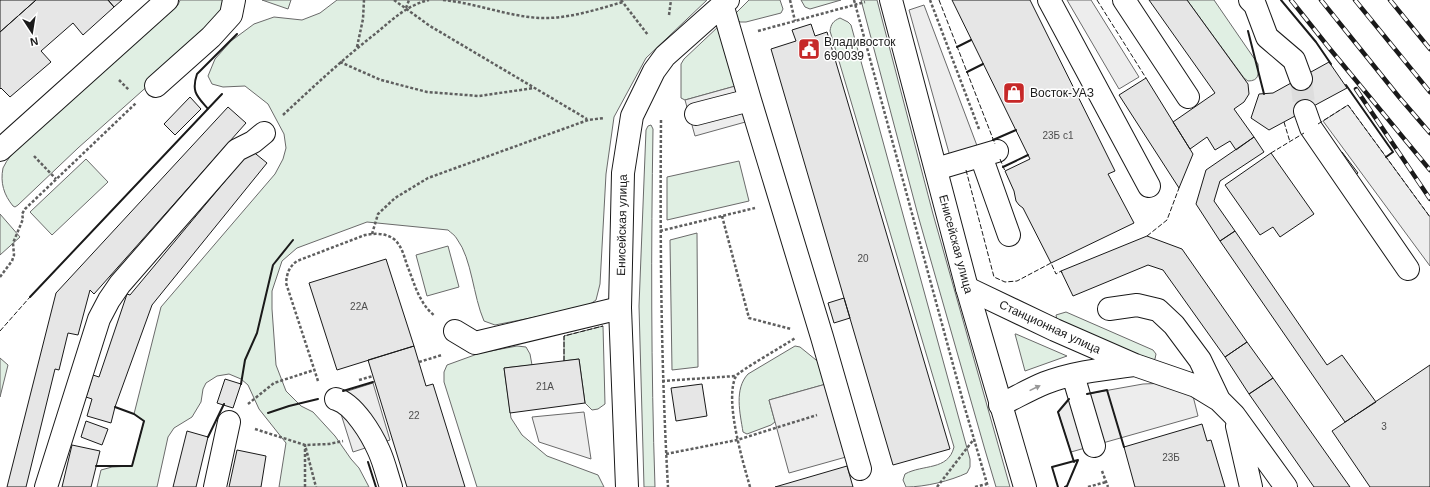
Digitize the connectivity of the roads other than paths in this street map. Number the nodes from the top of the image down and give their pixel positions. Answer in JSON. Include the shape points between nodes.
{"nodes":[{"id":1,"x":167,"y":0,"type":"edge"},
{"id":2,"x":234,"y":0,"type":"edge"},
{"id":3,"x":891,"y":0,"type":"edge"},
{"id":4,"x":1049,"y":0,"type":"edge"},
{"id":5,"x":1124,"y":0,"type":"edge"},
{"id":6,"x":1250,"y":0,"type":"edge"},
{"id":7,"x":725,"y":2,"type":"edge"},
{"id":8,"x":1301,"y":79,"type":"tunnel mouth"},
{"id":9,"x":156,"y":86,"type":"road end"},
{"id":10,"x":1188,"y":97,"type":"dead end"},
{"id":11,"x":750,"y":100,"type":"junction"},
{"id":12,"x":1305,"y":111,"type":"tunnel mouth"},
{"id":13,"x":696,"y":114,"type":"dead end"},
{"id":14,"x":264,"y":133,"type":"road end"},
{"id":15,"x":8,"y":143,"type":"edge"},
{"id":16,"x":936,"y":169,"type":"junction"},
{"id":17,"x":1148,"y":186,"type":"dead end"},
{"id":18,"x":1009,"y":235,"type":"dead end"},
{"id":19,"x":1408,"y":269,"type":"dead end"},
{"id":20,"x":967,"y":288,"type":"junction"},
{"id":21,"x":620,"y":308,"type":"junction"},
{"id":22,"x":1108,"y":309,"type":"dead end"},
{"id":23,"x":455,"y":331,"type":"road end"},
{"id":24,"x":1134,"y":365,"type":"junction"},
{"id":25,"x":1073,"y":375,"type":"junction"},
{"id":26,"x":336,"y":399,"type":"dead end"},
{"id":27,"x":1219,"y":400,"type":"junction"},
{"id":28,"x":1000,"y":405,"type":"junction"},
{"id":29,"x":1234,"y":415,"type":"junction"},
{"id":30,"x":229,"y":422,"type":"road end"},
{"id":31,"x":1094,"y":446,"type":"dead end"},
{"id":32,"x":860,"y":469,"type":"dead end"},
{"id":33,"x":46,"y":487,"type":"edge"},
{"id":34,"x":215,"y":487,"type":"edge"},
{"id":35,"x":391,"y":487,"type":"edge"},
{"id":36,"x":627,"y":487,"type":"edge"},
{"id":37,"x":1025,"y":487,"type":"edge"},
{"id":38,"x":1251,"y":487,"type":"edge"},
{"id":39,"x":1286,"y":487,"type":"edge"}],
"edges":[{"from":1,"to":15,"type":"street"},
{"from":2,"to":9,"type":"street","via":[[231,15],[211,37]]},
{"from":3,"to":16,"type":"street","name":"Енисейская улица"},
{"from":4,"to":17,"type":"street"},
{"from":5,"to":10,"type":"street"},
{"from":6,"to":8,"type":"street","via":[[1255,5],[1267,38],[1294,60]]},
{"from":7,"to":11,"type":"street"},
{"from":7,"to":21,"type":"street","name":"Енисейская улица","via":[[665,56],[654,71],[632,116],[623,173]]},
{"from":11,"to":13,"type":"street"},
{"from":11,"to":32,"type":"street","via":[[780,201],[813,335],[842,407]]},
{"from":12,"to":19,"type":"street","via":[[1314,133]]},
{"from":14,"to":33,"type":"street","via":[[237,150],[120,284],[109,300],[99,319]]},
{"from":16,"to":18,"type":"street","via":[[989,153]]},
{"from":16,"to":20,"type":"street","name":"Енисейская улица"},
{"from":20,"to":24,"type":"street","name":"Станционная улица"},
{"from":20,"to":28,"type":"street","name":"Енисейская улица"},
{"from":21,"to":23,"type":"street","via":[[475,343]]},
{"from":21,"to":36,"type":"street","name":"Енисейская улица"},
{"from":22,"to":27,"type":"street","via":[[1137,305],[1158,310],[1174,325],[1200,360]]},
{"from":24,"to":25,"type":"street","name":"Станционная улица"},
{"from":24,"to":27,"type":"street","name":"Станционная улица","via":[[1196,386]]},
{"from":28,"to":25,"type":"street","name":"Станционная улица","one_way":true,"via":[[1045,383]]},
{"from":25,"to":31,"type":"street"},
{"from":26,"to":35,"type":"street","via":[[348,404],[370,432],[380,452]]},
{"from":27,"to":29,"type":"street","name":"Станционная улица"},
{"from":28,"to":37,"type":"street","name":"Енисейская улица"},
{"from":29,"to":38,"type":"street"},
{"from":29,"to":39,"type":"street","name":"Станционная улица"},
{"from":30,"to":34,"type":"street"}]}
